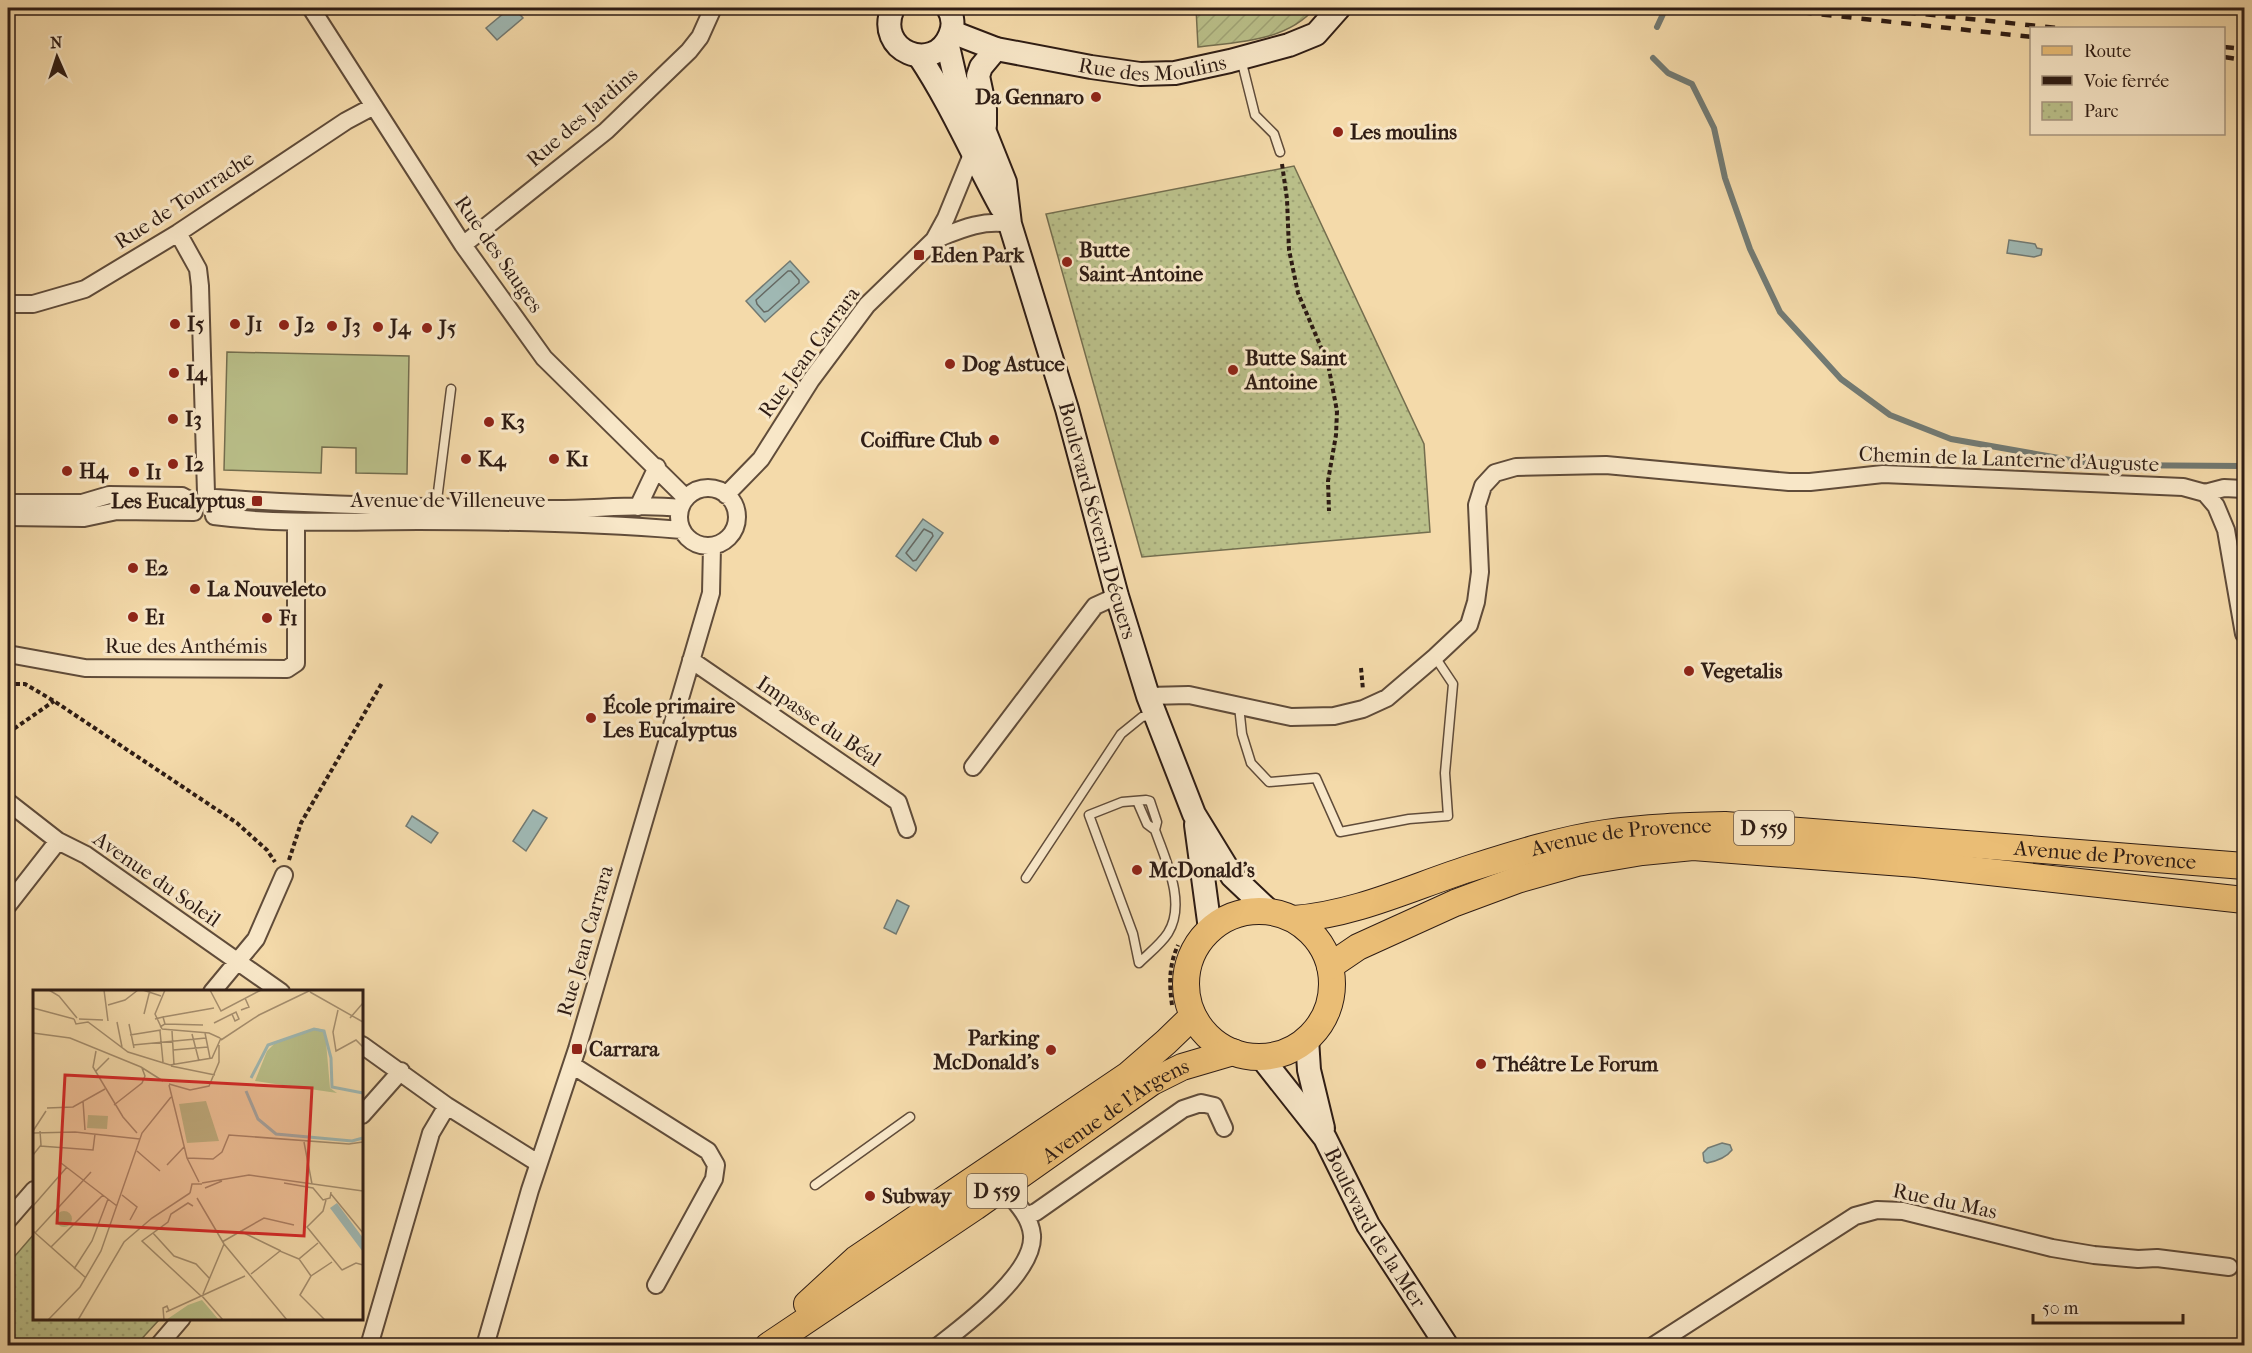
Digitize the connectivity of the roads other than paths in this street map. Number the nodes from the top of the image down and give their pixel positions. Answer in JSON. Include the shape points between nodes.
{"nodes":[{"id":1,"x":311,"y":8,"type":"edge"},
{"id":2,"x":713,"y":8,"type":"edge"},
{"id":3,"x":889,"y":8,"type":"edge"},
{"id":4,"x":948,"y":8,"type":"edge"},
{"id":5,"x":1339,"y":8,"type":"edge"},
{"id":6,"x":949,"y":37,"type":"junction"},
{"id":7,"x":996,"y":49,"type":"junction"},
{"id":8,"x":919,"y":56,"type":"junction"},
{"id":9,"x":1241,"y":58,"type":"junction"},
{"id":10,"x":374,"y":106,"type":"junction"},
{"id":11,"x":985,"y":132,"type":"junction"},
{"id":12,"x":973,"y":152,"type":"junction"},
{"id":13,"x":1280,"y":152,"type":"road end"},
{"id":14,"x":1010,"y":224,"type":"junction"},
{"id":15,"x":178,"y":233,"type":"junction"},
{"id":16,"x":934,"y":240,"type":"junction"},
{"id":17,"x":463,"y":245,"type":"junction"},
{"id":18,"x":8,"y":304,"type":"edge"},
{"id":19,"x":451,"y":389,"type":"dead end"},
{"id":20,"x":657,"y":467,"type":"junction"},
{"id":21,"x":2244,"y":489,"type":"edge"},
{"id":22,"x":2205,"y":493,"type":"junction"},
{"id":23,"x":726,"y":495,"type":"junction"},
{"id":24,"x":202,"y":501,"type":"junction"},
{"id":25,"x":8,"y":503,"type":"edge"},
{"id":26,"x":683,"y":503,"type":"junction"},
{"id":27,"x":638,"y":507,"type":"junction"},
{"id":28,"x":436,"y":508,"type":"junction"},
{"id":29,"x":8,"y":517,"type":"edge"},
{"id":30,"x":296,"y":522,"type":"junction"},
{"id":31,"x":681,"y":530,"type":"junction"},
{"id":32,"x":712,"y":546,"type":"junction"},
{"id":33,"x":1117,"y":596,"type":"junction"},
{"id":34,"x":2244,"y":634,"type":"edge"},
{"id":35,"x":8,"y":654,"type":"edge"},
{"id":36,"x":1435,"y":657,"type":"junction"},
{"id":37,"x":691,"y":660,"type":"junction"},
{"id":38,"x":1152,"y":705,"type":"junction"},
{"id":39,"x":1239,"y":706,"type":"junction"},
{"id":40,"x":973,"y":767,"type":"dead end"},
{"id":41,"x":8,"y":802,"type":"edge"},
{"id":42,"x":1194,"y":814,"type":"junction"},
{"id":43,"x":907,"y":829,"type":"dead end"},
{"id":44,"x":1155,"y":830,"type":"joint"},
{"id":45,"x":58,"y":841,"type":"junction"},
{"id":46,"x":2244,"y":866,"type":"edge"},
{"id":47,"x":284,"y":875,"type":"road end"},
{"id":48,"x":1026,"y":878,"type":"dead end"},
{"id":49,"x":2244,"y":900,"type":"edge"},
{"id":50,"x":8,"y":905,"type":"edge"},
{"id":51,"x":1269,"y":911,"type":"junction"},
{"id":52,"x":1294,"y":919,"type":"junction"},
{"id":53,"x":1210,"y":929,"type":"junction"},
{"id":54,"x":238,"y":963,"type":"junction"},
{"id":55,"x":1330,"y":966,"type":"junction"},
{"id":56,"x":214,"y":990,"type":"edge"},
{"id":57,"x":278,"y":990,"type":"edge"},
{"id":58,"x":1193,"y":1016,"type":"junction"},
{"id":59,"x":1307,"y":1039,"type":"junction"},
{"id":60,"x":363,"y":1046,"type":"edge"},
{"id":61,"x":1233,"y":1052,"type":"junction"},
{"id":62,"x":1261,"y":1057,"type":"junction"},
{"id":63,"x":572,"y":1065,"type":"junction"},
{"id":64,"x":401,"y":1071,"type":"junction"},
{"id":65,"x":447,"y":1106,"type":"junction"},
{"id":66,"x":363,"y":1114,"type":"edge"},
{"id":67,"x":910,"y":1117,"type":"dead end"},
{"id":68,"x":1224,"y":1128,"type":"dead end"},
{"id":69,"x":1325,"y":1138,"type":"junction"},
{"id":70,"x":538,"y":1163,"type":"junction"},
{"id":71,"x":995,"y":1177,"type":"junction"},
{"id":72,"x":815,"y":1185,"type":"dead end"},
{"id":73,"x":33,"y":1191,"type":"edge"},
{"id":74,"x":1026,"y":1216,"type":"junction"},
{"id":75,"x":8,"y":1220,"type":"edge"},
{"id":76,"x":2229,"y":1267,"type":"dead end"},
{"id":77,"x":656,"y":1285,"type":"dead end"},
{"id":78,"x":180,"y":1320,"type":"edge"},
{"id":79,"x":1663,"y":1343,"type":"edge"},
{"id":80,"x":158,"y":1346,"type":"edge"},
{"id":81,"x":369,"y":1346,"type":"edge"},
{"id":82,"x":485,"y":1346,"type":"edge"},
{"id":83,"x":767,"y":1346,"type":"edge"},
{"id":84,"x":938,"y":1346,"type":"edge"},
{"id":85,"x":1448,"y":1346,"type":"edge"}],
"edges":[{"from":1,"to":10,"type":"street","name":"Rue des Sauges"},
{"from":2,"to":17,"type":"street","name":"Rue des Jardins","via":[[689,51],[614,123]]},
{"from":3,"to":8,"type":"street","via":[[892,40],[909,54]]},
{"from":4,"to":6,"type":"street","name":"Boulevard Séverin Décuers","via":[[953,22]]},
{"from":5,"to":9,"type":"street","name":"Rue des Moulins","via":[[1316,34]]},
{"from":6,"to":7,"type":"street","name":"Rue des Moulins"},
{"from":6,"to":8,"type":"street","via":[[940,50]]},
{"from":6,"to":11,"type":"street","name":"Boulevard Séverin Décuers","via":[[956,81]]},
{"from":7,"to":9,"type":"street","name":"Rue des Moulins","via":[[1140,74],[1175,73]]},
{"from":7,"to":11,"type":"street","via":[[978,76]]},
{"from":8,"to":12,"type":"street","name":"Boulevard Séverin Décuers"},
{"from":9,"to":13,"type":"lane","via":[[1255,115],[1274,134]]},
{"from":10,"to":15,"type":"street","name":"Rue de Tourrache"},
{"from":10,"to":17,"type":"street","name":"Rue des Sauges"},
{"from":11,"to":14,"type":"street","name":"Boulevard Séverin Décuers","via":[[1005,182]]},
{"from":12,"to":14,"type":"street","name":"Boulevard Séverin Décuers"},
{"from":12,"to":16,"type":"street","name":"Rue Jean Carrara"},
{"from":14,"to":16,"type":"street","name":"Rue Jean Carrara","via":[[974,224]]},
{"from":14,"to":33,"type":"street","name":"Boulevard Séverin Décuers","via":[[1067,408]]},
{"from":15,"to":18,"type":"street","name":"Rue de Tourrache","via":[[85,289],[33,304]]},
{"from":15,"to":24,"type":"street","via":[[198,269],[200,286]]},
{"from":16,"to":23,"type":"street","name":"Rue Jean Carrara","via":[[867,305],[811,380],[761,459]]},
{"from":17,"to":20,"type":"street","name":"Rue des Sauges","via":[[544,358]]},
{"from":19,"to":28,"type":"lane"},
{"from":20,"to":26,"type":"street","name":"Rue des Sauges"},
{"from":20,"to":27,"type":"street"},
{"from":21,"to":22,"type":"street","name":"Chemin de la Lanterne d'Auguste","via":[[2224,488]]},
{"from":22,"to":34,"type":"street","via":[[2226,530]]},
{"from":22,"to":36,"type":"street","name":"Chemin de la Lanterne d'Auguste","via":[[2183,487],[1883,474],[1789,482],[1606,465],[1516,467],[1495,473],[1483,486],[1477,505],[1480,572],[1476,602],[1468,625]]},
{"from":23,"to":26,"type":"street","via":[[717,490],[695,491]]},
{"from":23,"to":32,"type":"street","via":[[733,503],[736,523],[724,541]]},
{"from":24,"to":25,"type":"street","name":"Avenue de Villeneuve","via":[[182,496],[109,495],[82,503]]},
{"from":24,"to":28,"type":"street","name":"Avenue de Villeneuve"},
{"from":24,"to":29,"type":"street","name":"Avenue de Villeneuve","via":[[84,518]]},
{"from":24,"to":30,"type":"street","name":"Avenue de Villeneuve","via":[[218,507],[214,516]]},
{"from":26,"to":27,"type":"street","name":"Avenue de Villeneuve"},
{"from":26,"to":31,"type":"street"},
{"from":27,"to":28,"type":"street","name":"Avenue de Villeneuve"},
{"from":30,"to":31,"type":"street","name":"Avenue de Villeneuve","via":[[576,523]]},
{"from":30,"to":35,"type":"street","name":"Rue des Anthémis","via":[[296,663],[287,669],[85,668]]},
{"from":31,"to":32,"type":"street","via":[[700,545]]},
{"from":32,"to":37,"type":"street","name":"Rue Jean Carrara","via":[[711,593]]},
{"from":33,"to":38,"type":"street","name":"Boulevard Séverin Décuers"},
{"from":33,"to":40,"type":"street","via":[[1095,606]]},
{"from":36,"to":39,"type":"street","name":"Chemin de la Lanterne d'Auguste","via":[[1387,698],[1364,709],[1334,716],[1291,717]]},
{"from":36,"to":39,"type":"lane","via":[[1453,684],[1445,773],[1448,816],[1340,832],[1316,778],[1269,782],[1251,763]]},
{"from":37,"to":43,"type":"street","name":"Impasse du Béal","via":[[898,802]]},
{"from":37,"to":63,"type":"street","name":"Rue Jean Carrara"},
{"from":38,"to":39,"type":"street","name":"Chemin de la Lanterne d'Auguste","via":[[1189,695]]},
{"from":38,"to":42,"type":"street","name":"Boulevard Séverin Décuers"},
{"from":38,"to":48,"type":"lane","via":[[1120,734]]},
{"from":41,"to":45,"type":"street","name":"Avenue du Soleil"},
{"from":42,"to":51,"type":"street","name":"Boulevard Séverin Décuers","via":[[1232,876]]},
{"from":42,"to":53,"type":"street","name":"Boulevard Séverin Décuers"},
{"from":44,"to":44,"type":"lane","via":[[1175,896],[1175,911],[1168,932],[1139,963],[1133,934],[1089,815],[1122,802],[1150,801],[1157,822]]},
{"from":45,"to":50,"type":"street"},
{"from":45,"to":54,"type":"street","name":"Avenue du Soleil","via":[[86,855]]},
{"from":46,"to":52,"type":"main road","name":"Avenue de Provence","number":"D 559","via":[[1725,825],[1674,826],[1605,833],[1539,848],[1341,913]]},
{"from":47,"to":54,"type":"street","via":[[256,939]]},
{"from":49,"to":55,"type":"main road","name":"Avenue de Provence","number":"D 559","via":[[1916,864],[1693,847],[1577,863],[1517,880],[1358,947]]},
{"from":51,"to":52,"type":"main road"},
{"from":51,"to":53,"type":"main road","via":[[1227,917]]},
{"from":52,"to":55,"type":"main road","via":[[1317,939]]},
{"from":53,"to":58,"type":"main road","via":[[1197,943],[1185,979],[1186,998]]},
{"from":54,"to":56,"type":"street"},
{"from":54,"to":57,"type":"street","name":"Avenue du Soleil"},
{"from":55,"to":59,"type":"main road","via":[[1332,990],[1326,1013]]},
{"from":58,"to":61,"type":"main road","via":[[1209,1038]]},
{"from":58,"to":71,"type":"main road","name":"Avenue de l'Argens","number":"D 559","via":[[1128,1075]]},
{"from":59,"to":62,"type":"main road","via":[[1278,1054]]},
{"from":59,"to":69,"type":"street","name":"Boulevard de la Mer","via":[[1309,1071]]},
{"from":60,"to":64,"type":"street"},
{"from":61,"to":62,"type":"main road"},
{"from":61,"to":71,"type":"main road","name":"Avenue de l'Argens","number":"D 559","via":[[1182,1067],[1152,1082]]},
{"from":62,"to":69,"type":"street","name":"Boulevard de la Mer"},
{"from":63,"to":70,"type":"street","name":"Rue Jean Carrara"},
{"from":63,"to":77,"type":"street","via":[[708,1151],[716,1165],[714,1179]]},
{"from":64,"to":65,"type":"street"},
{"from":64,"to":66,"type":"street"},
{"from":65,"to":70,"type":"street"},
{"from":65,"to":81,"type":"street","via":[[431,1133]]},
{"from":67,"to":72,"type":"lane"},
{"from":68,"to":74,"type":"street","via":[[1214,1106],[1201,1103],[1183,1109]]},
{"from":69,"to":85,"type":"street","name":"Boulevard de la Mer","via":[[1368,1225]]},
{"from":70,"to":82,"type":"street","name":"Rue Jean Carrara"},
{"from":71,"to":74,"type":"street"},
{"from":71,"to":83,"type":"main road","name":"Avenue de l'Argens","number":"D 559","via":[[855,1259]]},
{"from":73,"to":75,"type":"street"},
{"from":74,"to":84,"type":"street","via":[[1032,1236],[1028,1255],[1004,1290]]},
{"from":76,"to":79,"type":"street","name":"Rue du Mas","via":[[2157,1258],[2094,1256],[1903,1211],[1877,1210],[1855,1216]]},
{"from":78,"to":80,"type":"street"}]}
